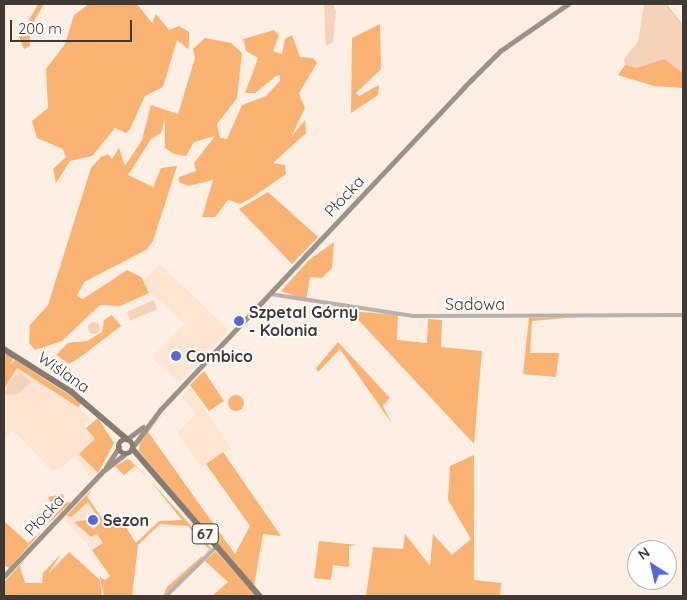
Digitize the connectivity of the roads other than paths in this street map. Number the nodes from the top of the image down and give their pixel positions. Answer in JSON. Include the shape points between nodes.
{"nodes":[{"id":1,"x":568,"y":4,"type":"edge"},
{"id":2,"x":270,"y":294,"type":"junction"},
{"id":3,"x":683,"y":315,"type":"edge"},
{"id":4,"x":4,"y":349,"type":"edge"},
{"id":5,"x":151,"y":420,"type":"junction"},
{"id":6,"x":105,"y":423,"type":"junction"},
{"id":7,"x":127,"y":439,"type":"junction"},
{"id":8,"x":119,"y":446,"type":"junction"},
{"id":9,"x":134,"y":447,"type":"junction"},
{"id":10,"x":125,"y":454,"type":"junction"},
{"id":11,"x":103,"y":471,"type":"junction"},
{"id":12,"x":150,"y":472,"type":"junction"},
{"id":13,"x":216,"y":547,"type":"junction"},
{"id":14,"x":4,"y":576,"type":"edge"},
{"id":15,"x":168,"y":595,"type":"edge"},
{"id":16,"x":260,"y":596,"type":"edge"}],
"edges":[{"from":1,"to":2,"type":"main road","name":"Płocka","via":[[500,51]]},
{"from":2,"to":3,"type":"street","name":"Sadowa","via":[[421,316]]},
{"from":2,"to":5,"type":"main road","name":"Płocka"},
{"from":4,"to":6,"type":"main road","name":"Wiślana","number":"67","via":[[61,383]]},
{"from":5,"to":7,"type":"main road","name":"Płocka"},
{"from":5,"to":9,"type":"main road","name":"Płocka"},
{"from":6,"to":7,"type":"main road","name":"Wiślana","number":"67"},
{"from":6,"to":8,"type":"main road","name":"Wiślana","number":"67"},
{"from":7,"to":8,"type":"main road"},
{"from":7,"to":9,"type":"main road","number":"67"},
{"from":8,"to":10,"type":"main road","number":"67"},
{"from":8,"to":11,"type":"main road","name":"Płocka"},
{"from":9,"to":10,"type":"main road"},
{"from":9,"to":12,"type":"main road","number":"67"},
{"from":10,"to":11,"type":"main road","name":"Płocka"},
{"from":10,"to":12,"type":"main road","number":"67"},
{"from":11,"to":14,"type":"main road","name":"Płocka"},
{"from":12,"to":13,"type":"main road","number":"67"},
{"from":13,"to":15,"type":"street"},
{"from":13,"to":16,"type":"main road","number":"67"}]}
